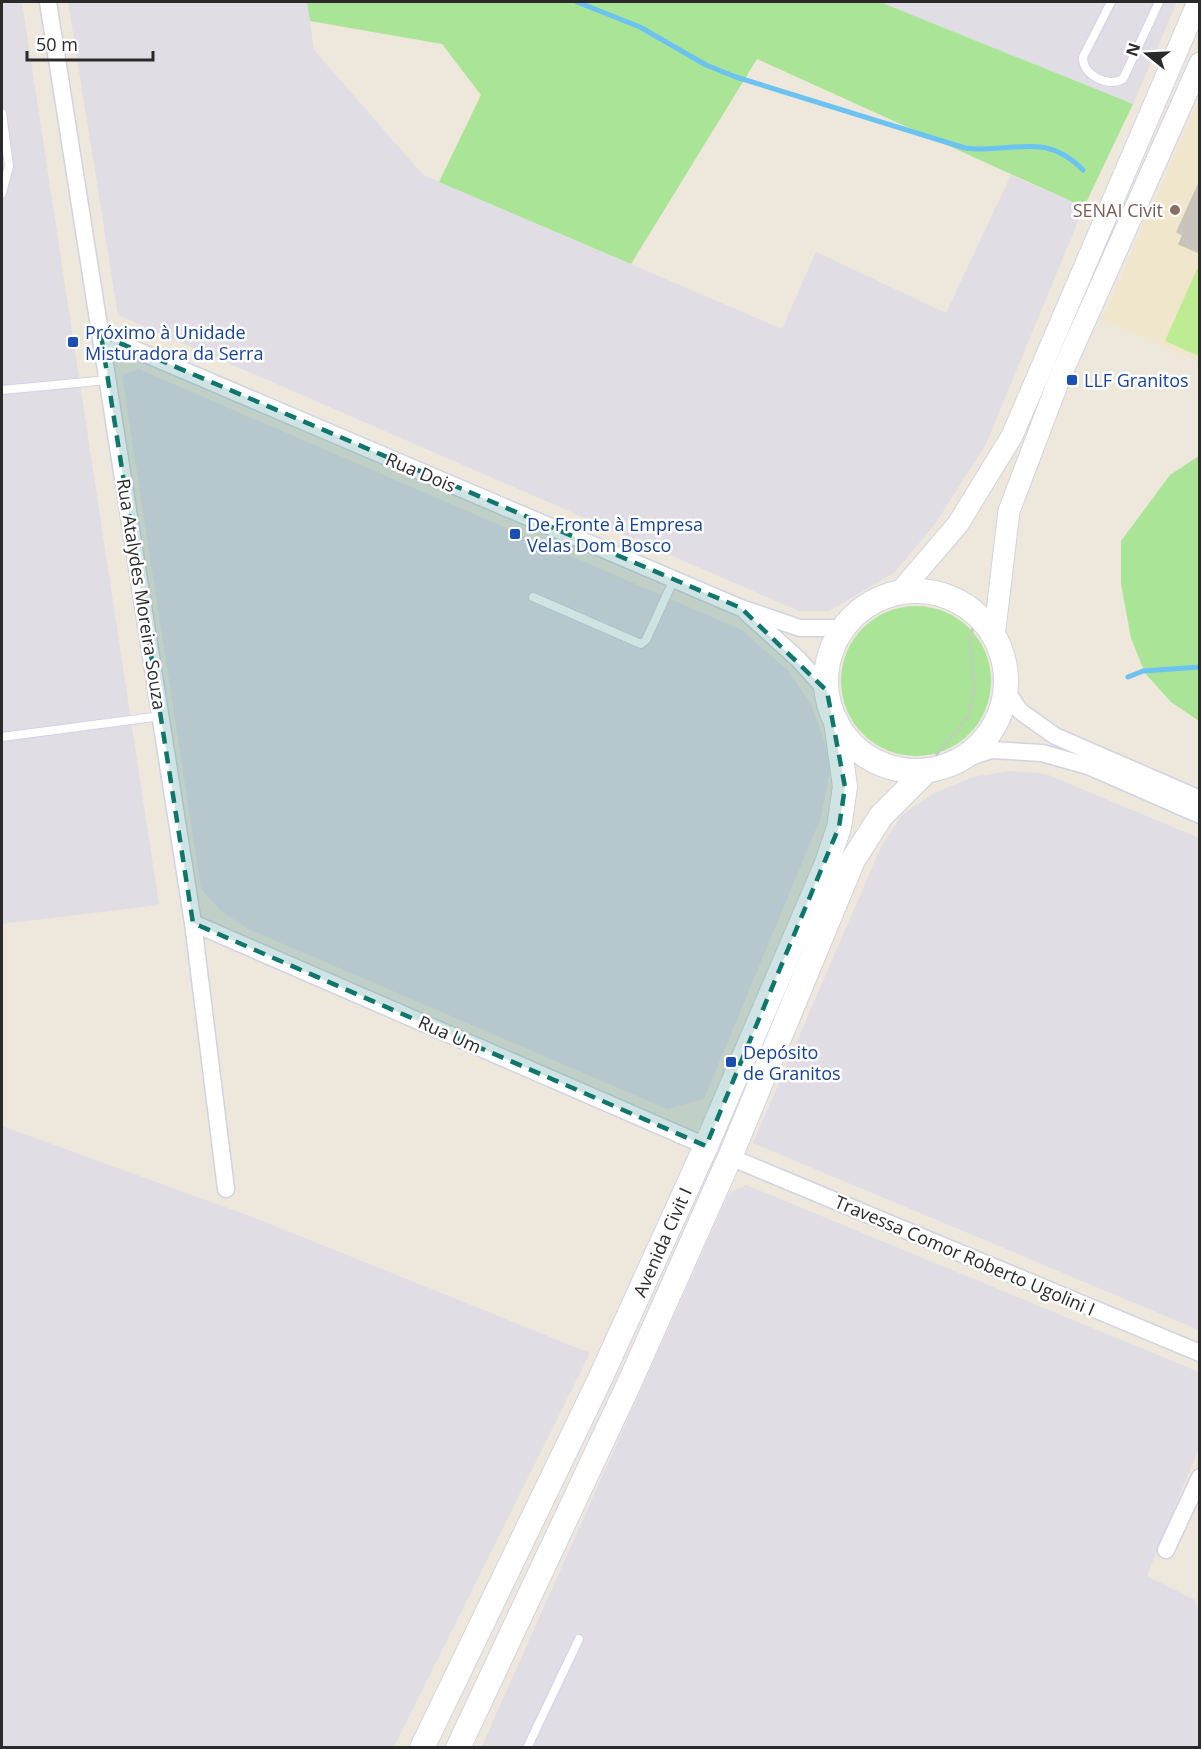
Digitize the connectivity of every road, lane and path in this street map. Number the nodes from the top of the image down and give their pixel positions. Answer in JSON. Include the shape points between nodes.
{"nodes":[{"id":1,"x":48,"y":2,"type":"edge"},
{"id":2,"x":1111,"y":2,"type":"edge"},
{"id":3,"x":1159,"y":2,"type":"edge"},
{"id":4,"x":1198,"y":2,"type":"edge"},
{"id":5,"x":1200,"y":63,"type":"edge"},
{"id":6,"x":2,"y":113,"type":"edge"},
{"id":7,"x":2,"y":193,"type":"edge"},
{"id":8,"x":101,"y":335,"type":"junction"},
{"id":9,"x":108,"y":380,"type":"junction"},
{"id":10,"x":2,"y":390,"type":"edge"},
{"id":11,"x":674,"y":579,"type":"junction"},
{"id":12,"x":899,"y":592,"type":"junction"},
{"id":13,"x":533,"y":597,"type":"dead end"},
{"id":14,"x":741,"y":608,"type":"junction"},
{"id":15,"x":843,"y":628,"type":"junction"},
{"id":16,"x":994,"y":637,"type":"junction"},
{"id":17,"x":1005,"y":689,"type":"junction"},
{"id":18,"x":827,"y":691,"type":"junction"},
{"id":19,"x":161,"y":716,"type":"junction"},
{"id":20,"x":836,"y":721,"type":"junction"},
{"id":21,"x":2,"y":737,"type":"edge"},
{"id":22,"x":956,"y":762,"type":"junction"},
{"id":23,"x":926,"y":771,"type":"junction"},
{"id":24,"x":1200,"y":799,"type":"edge"},
{"id":25,"x":1200,"y":815,"type":"edge"},
{"id":26,"x":193,"y":922,"type":"junction"},
{"id":27,"x":706,"y":1146,"type":"junction"},
{"id":28,"x":730,"y":1157,"type":"junction"},
{"id":29,"x":226,"y":1189,"type":"dead end"},
{"id":30,"x":1200,"y":1353,"type":"edge"},
{"id":31,"x":1200,"y":1477,"type":"edge"},
{"id":32,"x":1166,"y":1550,"type":"dead end"},
{"id":33,"x":579,"y":1639,"type":"dead end"},
{"id":34,"x":422,"y":1748,"type":"edge"},
{"id":35,"x":458,"y":1748,"type":"edge"},
{"id":36,"x":527,"y":1748,"type":"edge"}],
"edges":[{"from":1,"to":8,"type":"street","name":"Rua Atalydes Moreira Souza"},
{"from":2,"to":3,"type":"lane","via":[[1082,65],[1087,73],[1110,83],[1123,79]]},
{"from":4,"to":12,"type":"street","via":[[1012,436],[958,524]]},
{"from":5,"to":16,"type":"street","via":[[1060,377],[1009,511]]},
{"from":6,"to":7,"type":"lane","via":[[9,166]]},
{"from":8,"to":9,"type":"street","name":"Rua Atalydes Moreira Souza"},
{"from":8,"to":11,"type":"street","name":"Rua Dois"},
{"from":9,"to":10,"type":"lane"},
{"from":9,"to":19,"type":"street","name":"Rua Atalydes Moreira Souza"},
{"from":11,"to":13,"type":"lane","via":[[641,644]]},
{"from":11,"to":14,"type":"street","name":"Rua Dois"},
{"from":12,"to":15,"type":"main road","via":[[868,605]]},
{"from":12,"to":16,"type":"main road","via":[[924,591],[948,597],[976,614]]},
{"from":14,"to":15,"type":"street","name":"Rua Dois","via":[[800,628]]},
{"from":14,"to":18,"type":"street","name":"Rua Dois"},
{"from":15,"to":18,"type":"main road","via":[[831,652]]},
{"from":16,"to":17,"type":"main road","via":[[1004,662]]},
{"from":17,"to":22,"type":"main road","via":[[990,732]]},
{"from":17,"to":24,"type":"street","via":[[1020,711],[1055,736]]},
{"from":18,"to":20,"type":"main road"},
{"from":19,"to":21,"type":"lane"},
{"from":19,"to":26,"type":"street","name":"Rua Atalydes Moreira Souza"},
{"from":20,"to":23,"type":"main road","via":[[851,744],[873,760],[898,770]]},
{"from":20,"to":27,"type":"main road","name":"Avenida Civit I","via":[[845,787],[839,827]]},
{"from":22,"to":23,"type":"main road"},
{"from":22,"to":25,"type":"street","via":[[991,750],[1042,753],[1088,766]]},
{"from":23,"to":28,"type":"main road","name":"Avenida Civit I","via":[[881,816],[853,860]]},
{"from":26,"to":27,"type":"street","name":"Rua Um"},
{"from":26,"to":29,"type":"street","name":"Rua Atalydes Moreira Souza"},
{"from":27,"to":34,"type":"main road","name":"Avenida Civit I","via":[[600,1379]]},
{"from":28,"to":30,"type":"street","name":"Travessa Comor Roberto Ugolini I"},
{"from":28,"to":35,"type":"main road","name":"Avenida Civit I","via":[[629,1384]]},
{"from":31,"to":32,"type":"street"},
{"from":33,"to":36,"type":"lane"}]}
